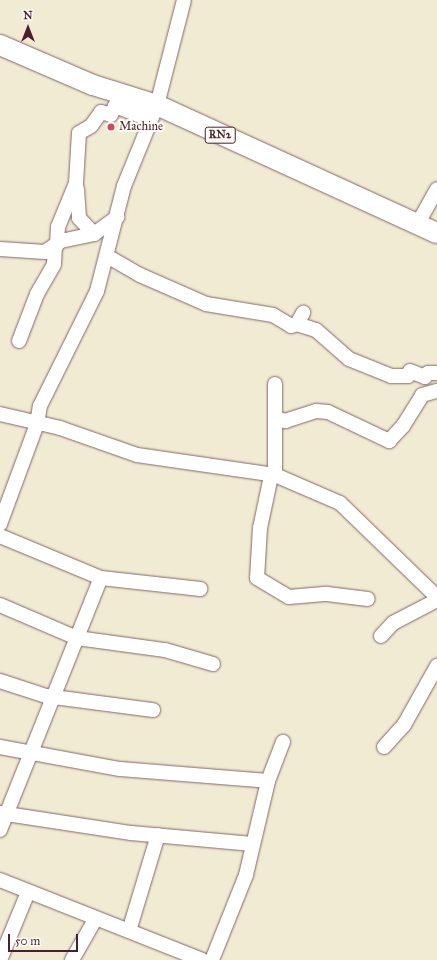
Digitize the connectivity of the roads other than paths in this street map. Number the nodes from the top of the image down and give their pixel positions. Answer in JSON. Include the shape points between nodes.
{"nodes":[{"id":1,"x":184,"y":0,"type":"edge"},
{"id":2,"x":0,"y":45,"type":"edge"},
{"id":3,"x":155,"y":110,"type":"junction"},
{"id":4,"x":76,"y":184,"type":"junction"},
{"id":5,"x":437,"y":189,"type":"edge"},
{"id":6,"x":117,"y":217,"type":"junction"},
{"id":7,"x":417,"y":225,"type":"junction"},
{"id":8,"x":437,"y":233,"type":"edge"},
{"id":9,"x":94,"y":234,"type":"junction"},
{"id":10,"x":56,"y":245,"type":"junction"},
{"id":11,"x":0,"y":249,"type":"edge"},
{"id":12,"x":108,"y":256,"type":"junction"},
{"id":13,"x":19,"y":342,"type":"dead end"},
{"id":14,"x":437,"y":373,"type":"edge"},
{"id":15,"x":275,"y":384,"type":"dead end"},
{"id":16,"x":437,"y":391,"type":"edge"},
{"id":17,"x":0,"y":414,"type":"edge"},
{"id":18,"x":277,"y":418,"type":"junction"},
{"id":19,"x":37,"y":424,"type":"junction"},
{"id":20,"x":273,"y":476,"type":"junction"},
{"id":21,"x":0,"y":524,"type":"edge"},
{"id":22,"x":0,"y":536,"type":"edge"},
{"id":23,"x":101,"y":578,"type":"junction"},
{"id":24,"x":200,"y":589,"type":"dead end"},
{"id":25,"x":368,"y":599,"type":"dead end"},
{"id":26,"x":437,"y":599,"type":"edge"},
{"id":27,"x":0,"y":605,"type":"edge"},
{"id":28,"x":381,"y":636,"type":"dead end"},
{"id":29,"x":77,"y":638,"type":"junction"},
{"id":30,"x":213,"y":664,"type":"dead end"},
{"id":31,"x":437,"y":666,"type":"edge"},
{"id":32,"x":0,"y":681,"type":"edge"},
{"id":33,"x":430,"y":690,"type":"edge"},
{"id":34,"x":54,"y":697,"type":"junction"},
{"id":35,"x":152,"y":710,"type":"dead end"},
{"id":36,"x":283,"y":742,"type":"dead end"},
{"id":37,"x":0,"y":747,"type":"edge"},
{"id":38,"x":384,"y":747,"type":"dead end"},
{"id":39,"x":30,"y":753,"type":"junction"},
{"id":40,"x":268,"y":781,"type":"junction"},
{"id":41,"x":4,"y":814,"type":"edge"},
{"id":42,"x":0,"y":830,"type":"edge"},
{"id":43,"x":158,"y":836,"type":"junction"},
{"id":44,"x":253,"y":844,"type":"junction"},
{"id":45,"x":0,"y":880,"type":"edge"},
{"id":46,"x":28,"y":892,"type":"junction"},
{"id":47,"x":96,"y":918,"type":"junction"},
{"id":48,"x":129,"y":931,"type":"junction"},
{"id":49,"x":3,"y":942,"type":"edge"},
{"id":50,"x":0,"y":960,"type":"edge"},
{"id":51,"x":72,"y":960,"type":"edge"},
{"id":52,"x":202,"y":960,"type":"edge"},
{"id":53,"x":212,"y":960,"type":"edge"}],
"edges":[{"from":1,"to":3,"type":"street"},
{"from":2,"to":3,"type":"highway","number":"RN2"},
{"from":3,"to":4,"type":"street","via":[[138,115],[115,106],[111,115],[101,112],[91,126],[79,133]]},
{"from":3,"to":6,"type":"street","via":[[129,172]]},
{"from":3,"to":7,"type":"highway","number":"RN2"},
{"from":4,"to":9,"type":"street","via":[[79,218]]},
{"from":4,"to":10,"type":"street","via":[[58,227]]},
{"from":5,"to":7,"type":"street"},
{"from":6,"to":9,"type":"street"},
{"from":6,"to":12,"type":"street"},
{"from":7,"to":8,"type":"highway","number":"RN2"},
{"from":9,"to":10,"type":"street"},
{"from":10,"to":11,"type":"street","via":[[37,253]]},
{"from":10,"to":13,"type":"street","via":[[54,264],[37,294]]},
{"from":12,"to":14,"type":"street","via":[[192,299],[273,315],[292,326],[300,319],[349,358],[391,376],[408,376],[410,371],[425,377],[428,373]]},
{"from":12,"to":19,"type":"street","via":[[86,319],[69,345],[40,406]]},
{"from":15,"to":18,"type":"street"},
{"from":16,"to":18,"type":"street","via":[[422,395],[403,426],[389,441],[328,412],[316,410],[285,421]]},
{"from":17,"to":19,"type":"street"},
{"from":18,"to":20,"type":"street"},
{"from":19,"to":20,"type":"street","via":[[60,428],[137,455]]},
{"from":19,"to":21,"type":"street"},
{"from":20,"to":25,"type":"street","via":[[262,512],[257,578],[289,597],[327,594]]},
{"from":20,"to":26,"type":"street","via":[[340,503]]},
{"from":22,"to":23,"type":"street"},
{"from":23,"to":24,"type":"street"},
{"from":23,"to":29,"type":"street"},
{"from":26,"to":28,"type":"street","via":[[393,623]]},
{"from":27,"to":29,"type":"street"},
{"from":29,"to":30,"type":"street","via":[[165,650]]},
{"from":29,"to":34,"type":"street"},
{"from":31,"to":33,"type":"street"},
{"from":32,"to":34,"type":"street"},
{"from":33,"to":38,"type":"street"},
{"from":34,"to":35,"type":"street"},
{"from":34,"to":39,"type":"street"},
{"from":36,"to":40,"type":"street"},
{"from":37,"to":39,"type":"street"},
{"from":39,"to":40,"type":"street","via":[[120,769]]},
{"from":39,"to":41,"type":"street"},
{"from":40,"to":44,"type":"street"},
{"from":41,"to":42,"type":"street"},
{"from":41,"to":43,"type":"street"},
{"from":43,"to":44,"type":"street"},
{"from":43,"to":48,"type":"street"},
{"from":44,"to":53,"type":"street","via":[[246,875]]},
{"from":45,"to":46,"type":"street"},
{"from":46,"to":47,"type":"street"},
{"from":46,"to":49,"type":"street"},
{"from":47,"to":48,"type":"street"},
{"from":47,"to":51,"type":"street"},
{"from":48,"to":52,"type":"street"},
{"from":49,"to":50,"type":"street"}]}
